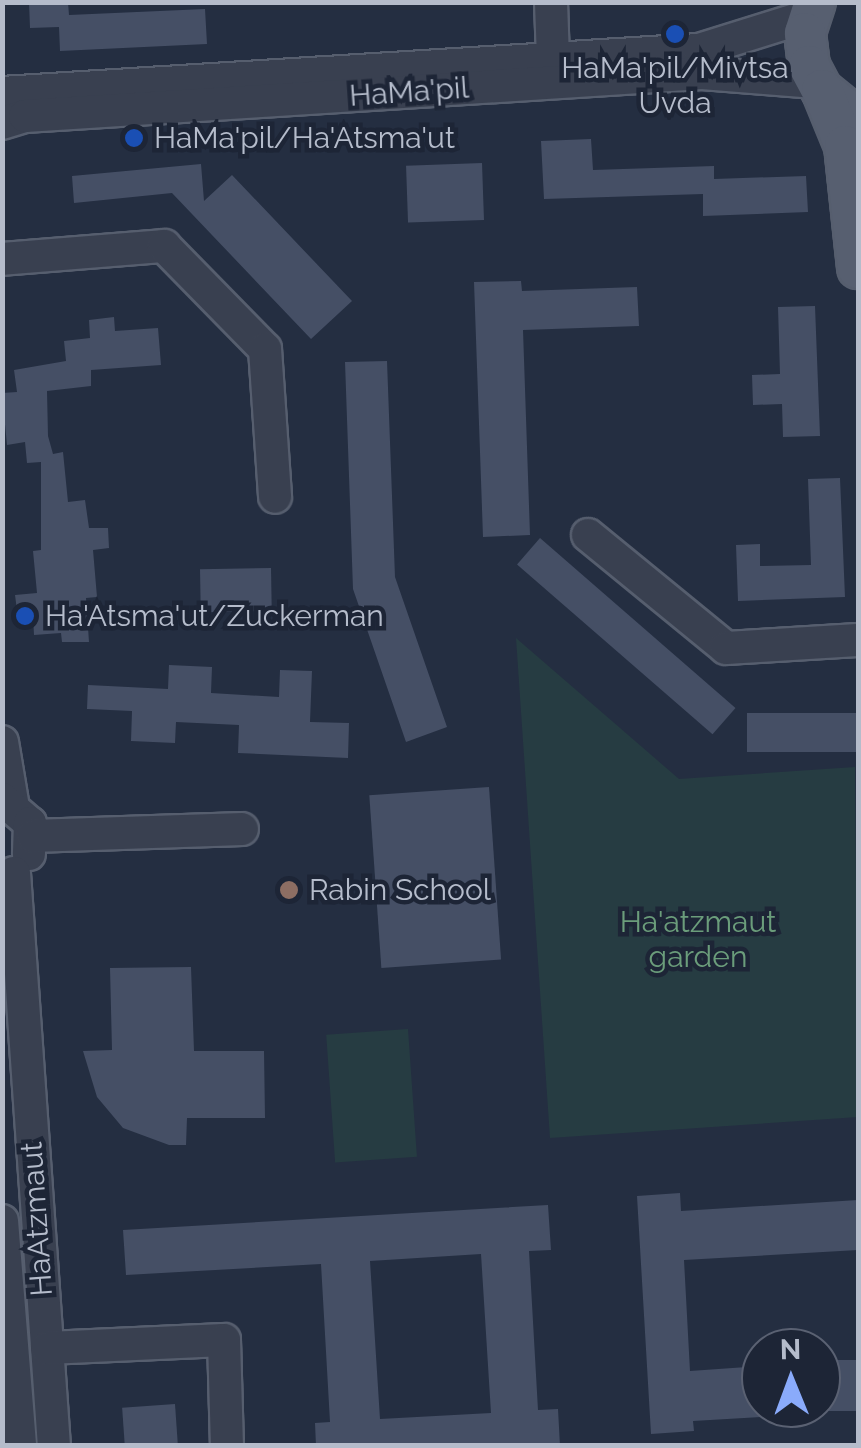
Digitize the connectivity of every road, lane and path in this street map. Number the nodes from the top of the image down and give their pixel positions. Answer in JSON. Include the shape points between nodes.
{"nodes":[{"id":1,"x":551,"y":2,"type":"edge"},
{"id":2,"x":813,"y":7,"type":"edge"},
{"id":3,"x":552,"y":59,"type":"junction"},
{"id":4,"x":819,"y":86,"type":"junction"},
{"id":5,"x":2,"y":93,"type":"edge"},
{"id":6,"x":858,"y":115,"type":"edge"},
{"id":7,"x":2,"y":123,"type":"edge"},
{"id":8,"x":2,"y":259,"type":"edge"},
{"id":9,"x":858,"y":268,"type":"edge"},
{"id":10,"x":275,"y":497,"type":"dead end"},
{"id":11,"x":588,"y":535,"type":"dead end"},
{"id":12,"x":858,"y":640,"type":"edge"},
{"id":13,"x":2,"y":742,"type":"edge"},
{"id":14,"x":7,"y":800,"type":"edge"},
{"id":15,"x":242,"y":829,"type":"dead end"},
{"id":16,"x":33,"y":836,"type":"junction"},
{"id":17,"x":8,"y":875,"type":"edge"},
{"id":18,"x":2,"y":1221,"type":"edge"},
{"id":19,"x":47,"y":1348,"type":"junction"},
{"id":20,"x":20,"y":1446,"type":"edge"},
{"id":21,"x":54,"y":1446,"type":"edge"},
{"id":22,"x":227,"y":1446,"type":"edge"}],
"edges":[{"from":1,"to":3,"type":"street"},
{"from":2,"to":3,"type":"street","name":"HaMa'pil","via":[[700,50]]},
{"from":2,"to":4,"type":"main road","via":[[804,50]]},
{"from":3,"to":5,"type":"street","name":"HaMa'pil"},
{"from":4,"to":6,"type":"main road"},
{"from":4,"to":7,"type":"street","name":"HaMa'pil","via":[[702,74],[25,116]]},
{"from":4,"to":9,"type":"main road","via":[[845,146]]},
{"from":8,"to":10,"type":"street","via":[[164,246],[265,349]]},
{"from":11,"to":12,"type":"street","via":[[726,648]]},
{"from":13,"to":14,"type":"street"},
{"from":14,"to":16,"type":"street"},
{"from":15,"to":16,"type":"street"},
{"from":16,"to":17,"type":"street"},
{"from":17,"to":19,"type":"street","name":"HaAtzmaut"},
{"from":18,"to":20,"type":"street","name":"HaAtzmaut"},
{"from":19,"to":21,"type":"street","name":"HaAtzmaut"},
{"from":19,"to":22,"type":"street","via":[[224,1340]]}]}
